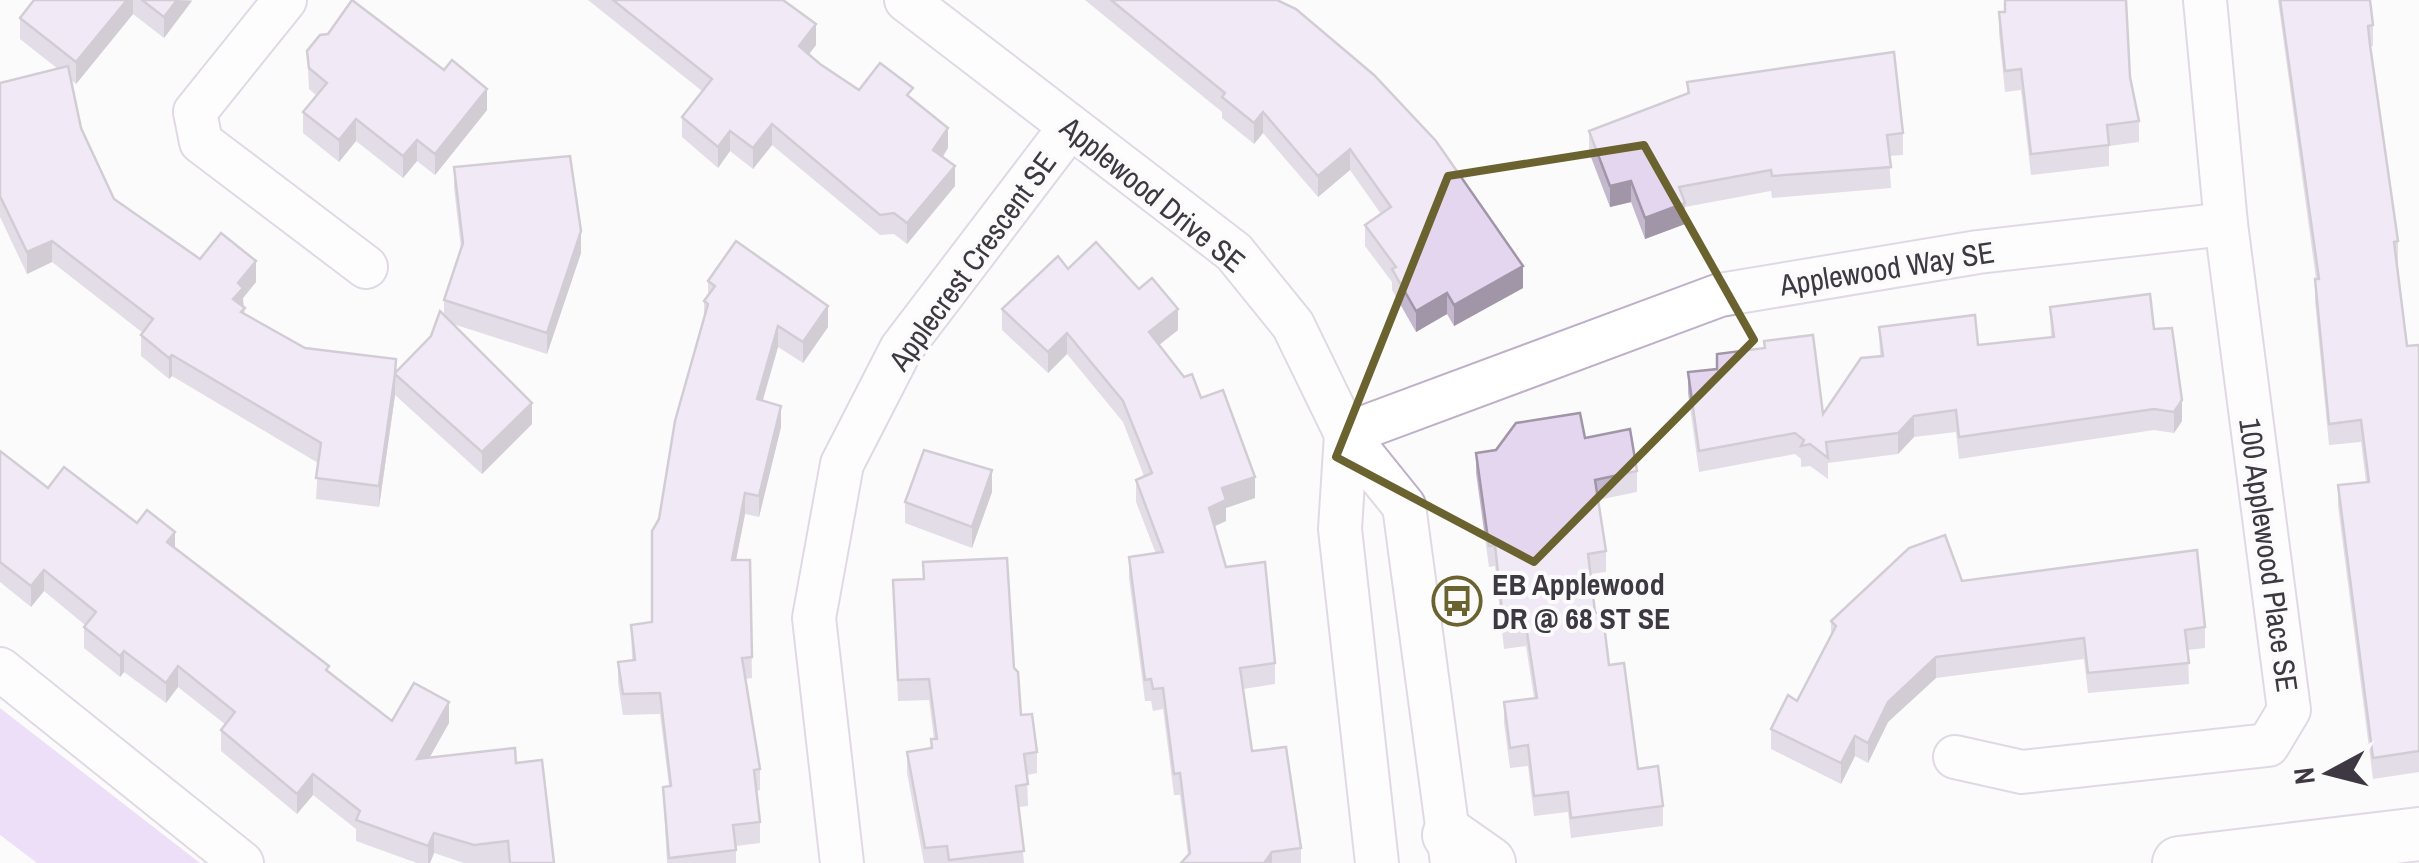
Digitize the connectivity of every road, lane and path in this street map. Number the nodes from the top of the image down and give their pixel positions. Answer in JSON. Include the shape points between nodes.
{"nodes":[{"id":1,"x":286,"y":0,"type":"edge"},
{"id":2,"x":906,"y":0,"type":"edge"},
{"id":3,"x":2206,"y":0,"type":"edge"},
{"id":4,"x":1070,"y":127,"type":"junction"},
{"id":5,"x":2226,"y":224,"type":"junction"},
{"id":6,"x":366,"y":267,"type":"dead end"},
{"id":7,"x":1346,"y":434,"type":"junction"},
{"id":8,"x":0,"y":669,"type":"edge"},
{"id":9,"x":1955,"y":758,"type":"dead end"},
{"id":10,"x":2419,"y":834,"type":"edge"},
{"id":11,"x":1463,"y":854,"type":"edge"},
{"id":12,"x":242,"y":863,"type":"edge"},
{"id":13,"x":842,"y":863,"type":"edge"},
{"id":14,"x":1377,"y":863,"type":"edge"},
{"id":15,"x":2179,"y":863,"type":"edge"}],
"edges":[{"from":1,"to":6,"type":"street","via":[[195,112],[201,142]]},
{"from":2,"to":4,"type":"street","name":"Applewood Drive SE"},
{"from":3,"to":5,"type":"street"},
{"from":4,"to":7,"type":"street","name":"Applewood Drive SE","via":[[1234,252],[1292,326]]},
{"from":4,"to":13,"type":"street","name":"Applecrest Crescent SE","via":[[901,349],[842,464],[814,618]]},
{"from":5,"to":7,"type":"street","name":"Applewood Way SE","via":[[1978,252],[1720,295]]},
{"from":5,"to":9,"type":"street","name":"100 Applewood Place SE","via":[[2290,710],[2268,746],[2022,772]]},
{"from":7,"to":11,"type":"street","name":"Applewood Drive SE","via":[[1404,506]]},
{"from":7,"to":14,"type":"street","via":[[1340,530]]},
{"from":8,"to":12,"type":"street"},
{"from":10,"to":15,"type":"main road"}]}
